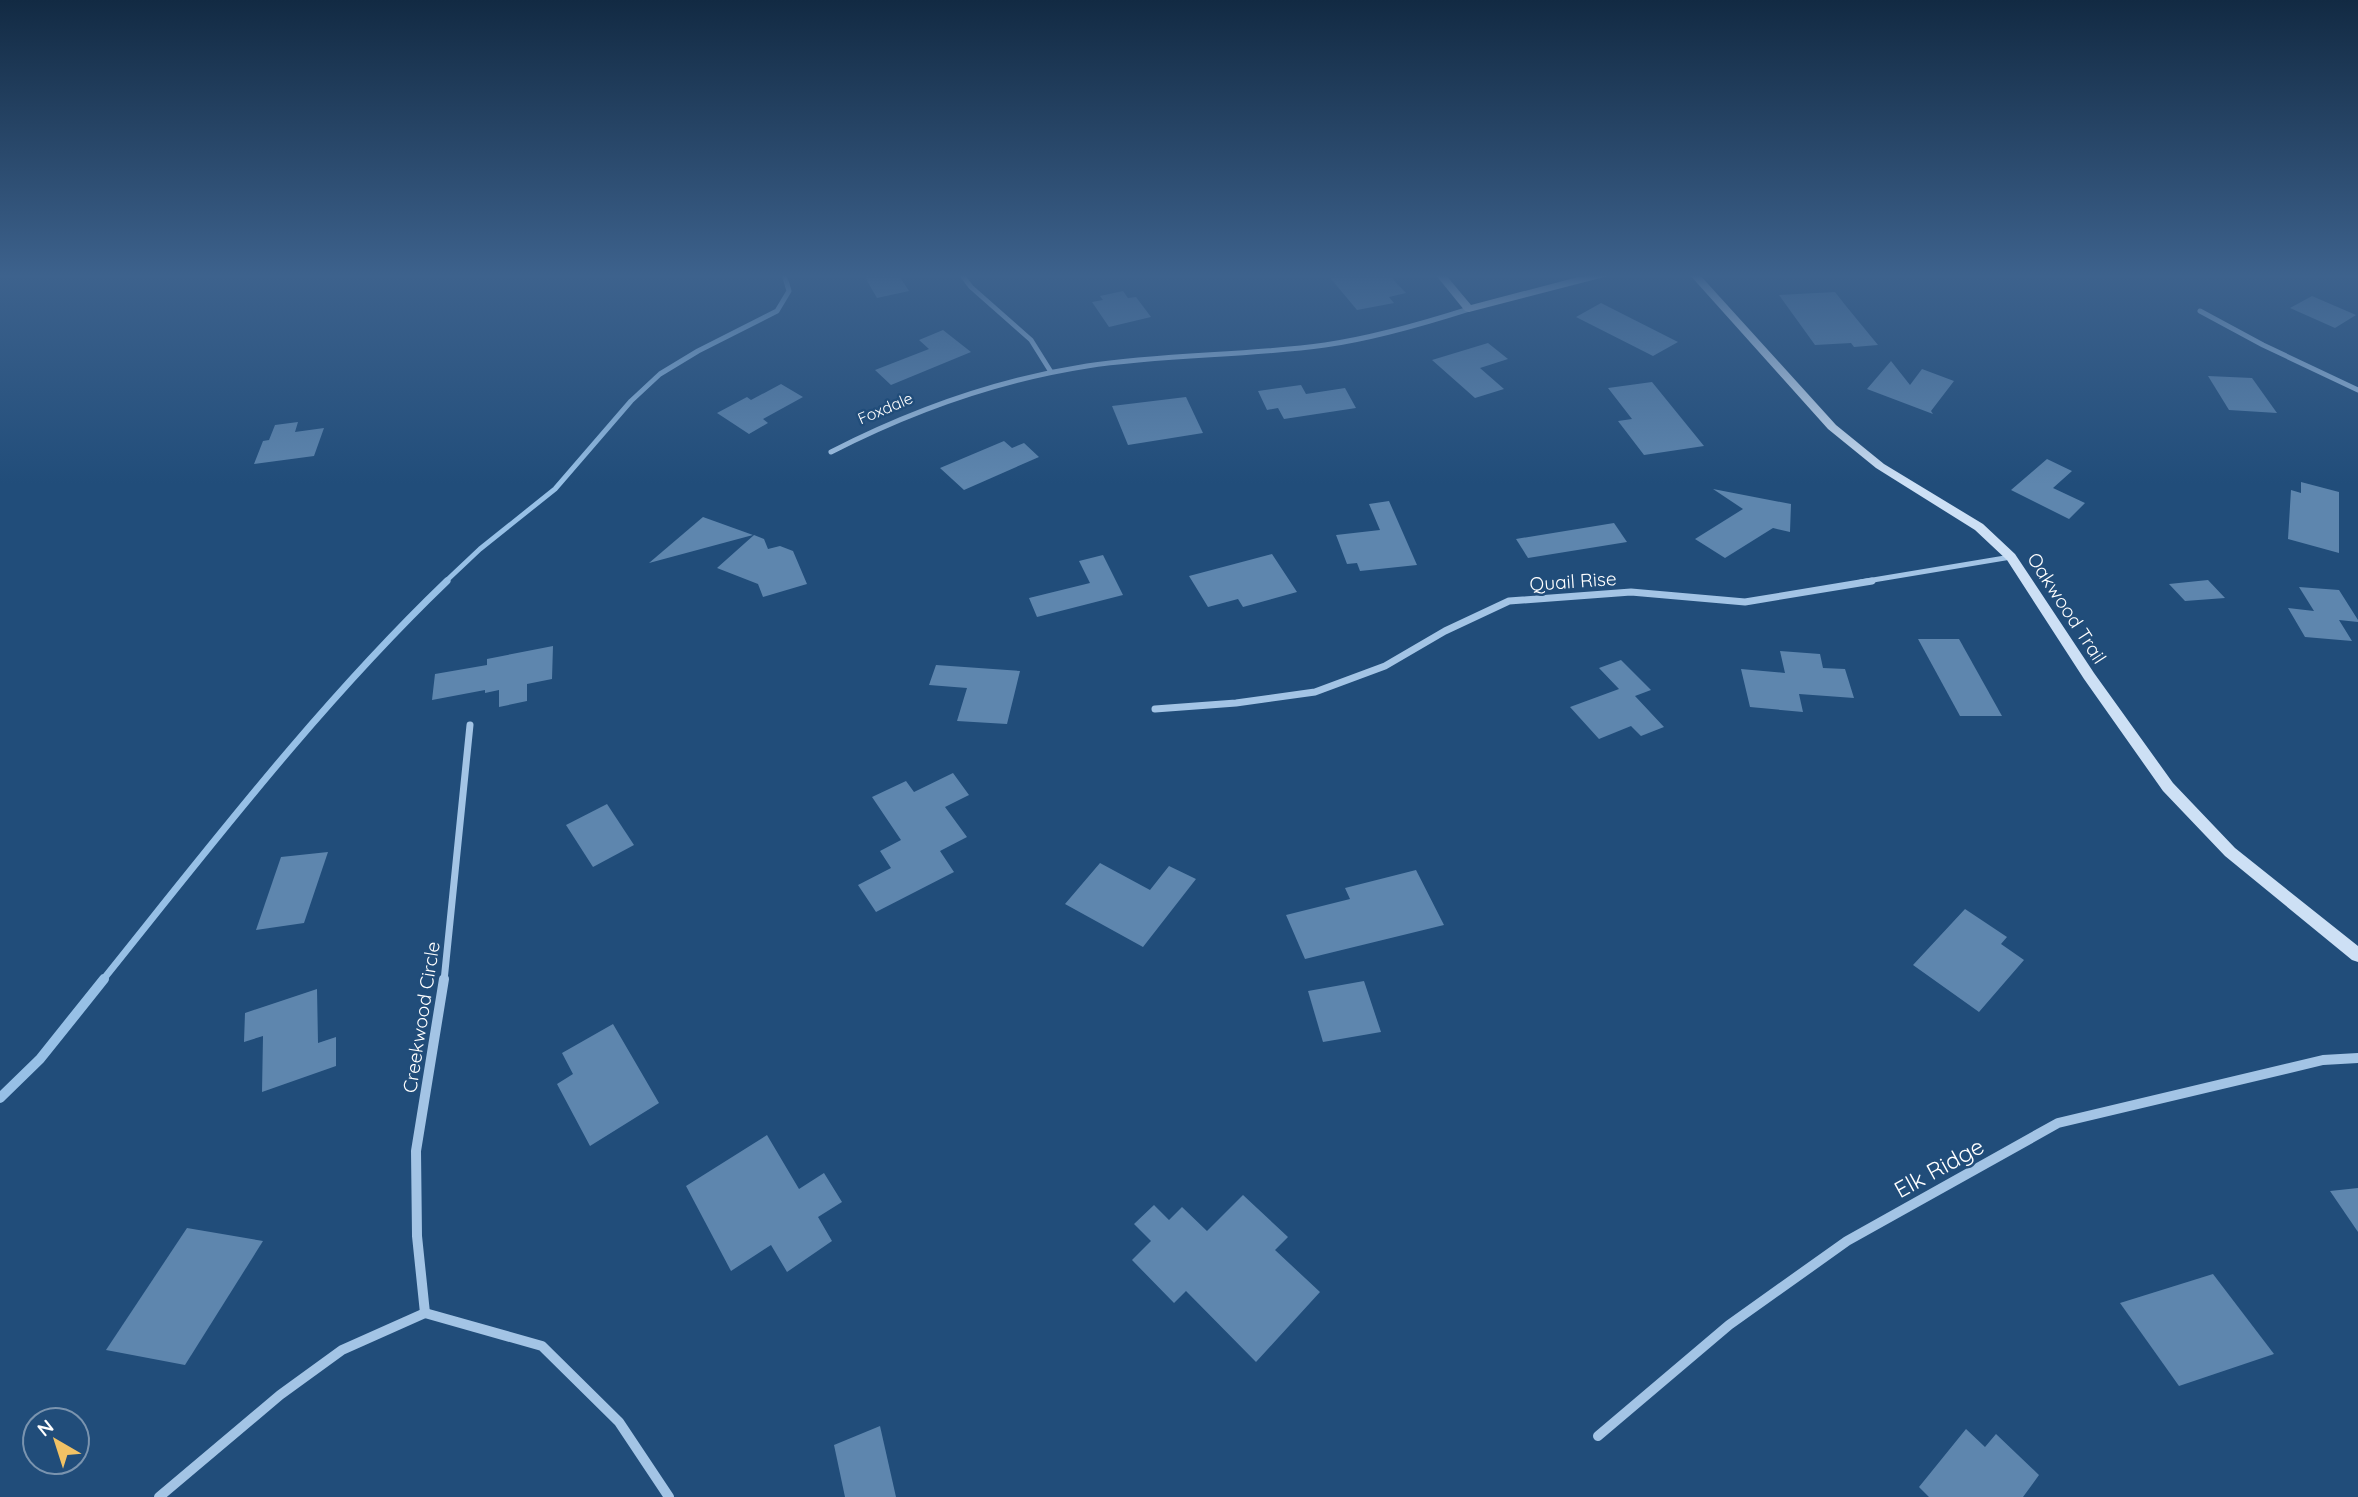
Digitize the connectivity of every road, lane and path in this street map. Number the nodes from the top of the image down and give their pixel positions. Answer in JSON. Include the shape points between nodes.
{"nodes":[{"id":1,"x":1033,"y":344,"type":"edge"},
{"id":2,"x":1331,"y":344,"type":"edge"},
{"id":3,"x":1757,"y":344,"type":"edge"},
{"id":4,"x":2261,"y":344,"type":"edge"},
{"id":5,"x":1051,"y":372,"type":"junction"},
{"id":6,"x":2358,"y":390,"type":"edge"},
{"id":7,"x":831,"y":452,"type":"dead end"},
{"id":8,"x":2011,"y":557,"type":"junction"},
{"id":9,"x":1155,"y":709,"type":"dead end"},
{"id":10,"x":470,"y":725,"type":"dead end"},
{"id":11,"x":2358,"y":955,"type":"edge"},
{"id":12,"x":2358,"y":1058,"type":"edge"},
{"id":13,"x":425,"y":1313,"type":"junction"},
{"id":14,"x":1598,"y":1436,"type":"dead end"},
{"id":15,"x":159,"y":1497,"type":"edge"},
{"id":16,"x":669,"y":1497,"type":"edge"}],
"edges":[{"from":1,"to":5,"type":"street"},
{"from":2,"to":5,"type":"street","name":"Foxdale","via":[[1174,355]]},
{"from":3,"to":8,"type":"street","name":"Oakwood Trail","via":[[1832,427],[1880,466],[1979,527]]},
{"from":4,"to":6,"type":"street"},
{"from":5,"to":7,"type":"street","name":"Foxdale","via":[[949,399],[877,427]]},
{"from":8,"to":9,"type":"street","name":"Quail Rise","via":[[1745,602],[1631,592],[1509,601],[1385,666],[1315,692]]},
{"from":8,"to":11,"type":"street","name":"Oakwood Trail","via":[[2168,787],[2230,852]]},
{"from":10,"to":13,"type":"street","name":"Creekwood Circle","via":[[447,962],[416,1151],[417,1236]]},
{"from":12,"to":14,"type":"street","name":"Elk Ridge","via":[[2323,1060],[2059,1123],[1847,1241],[1729,1325]]},
{"from":13,"to":15,"type":"street","via":[[342,1350],[280,1395]]},
{"from":13,"to":16,"type":"street","via":[[542,1346],[619,1422]]}]}
